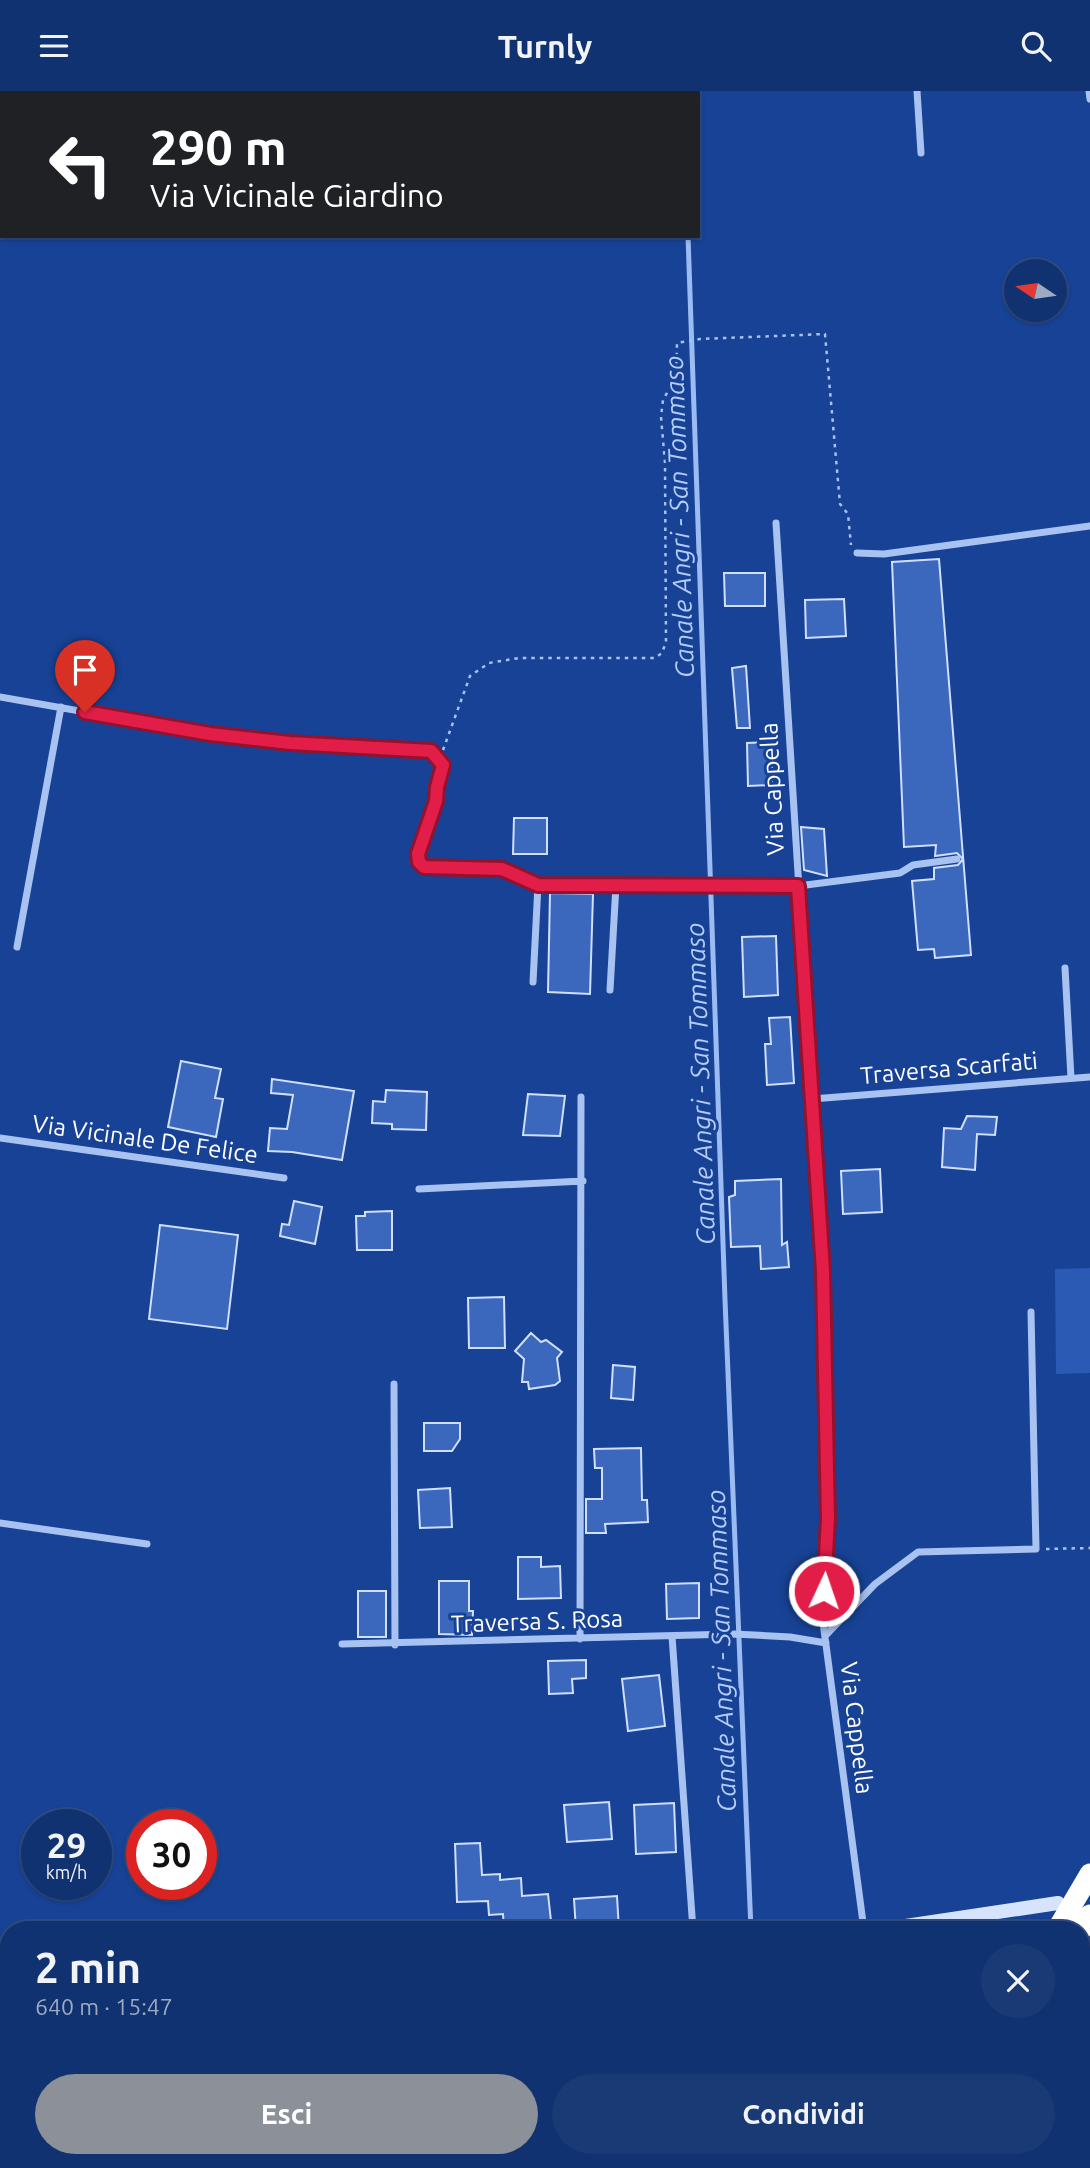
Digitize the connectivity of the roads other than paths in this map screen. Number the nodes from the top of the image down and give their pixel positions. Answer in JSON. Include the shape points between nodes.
{"nodes":[{"id":1,"x":917,"y":91,"type":"edge"},
{"id":2,"x":1089,"y":91,"type":"edge"},
{"id":3,"x":1090,"y":99,"type":"edge"},
{"id":4,"x":921,"y":153,"type":"dead end"},
{"id":5,"x":776,"y":523,"type":"dead end"},
{"id":6,"x":1090,"y":526,"type":"edge"},
{"id":7,"x":857,"y":553,"type":"road end"},
{"id":8,"x":0,"y":697,"type":"edge"},
{"id":9,"x":61,"y":707,"type":"junction"},
{"id":10,"x":957,"y":859,"type":"dead end"},
{"id":11,"x":538,"y":885,"type":"junction"},
{"id":12,"x":616,"y":885,"type":"junction"},
{"id":13,"x":798,"y":886,"type":"junction"},
{"id":14,"x":17,"y":947,"type":"dead end"},
{"id":15,"x":1065,"y":968,"type":"dead end"},
{"id":16,"x":533,"y":982,"type":"dead end"},
{"id":17,"x":611,"y":990,"type":"dead end"},
{"id":18,"x":1090,"y":1077,"type":"edge"},
{"id":19,"x":1071,"y":1078,"type":"junction"},
{"id":20,"x":581,"y":1097,"type":"dead end"},
{"id":21,"x":812,"y":1099,"type":"junction"},
{"id":22,"x":0,"y":1138,"type":"edge"},
{"id":23,"x":284,"y":1178,"type":"dead end"},
{"id":24,"x":583,"y":1181,"type":"junction"},
{"id":25,"x":419,"y":1189,"type":"dead end"},
{"id":26,"x":1031,"y":1313,"type":"dead end"},
{"id":27,"x":394,"y":1384,"type":"dead end"},
{"id":28,"x":0,"y":1523,"type":"edge"},
{"id":29,"x":147,"y":1544,"type":"dead end"},
{"id":30,"x":672,"y":1636,"type":"junction"},
{"id":31,"x":580,"y":1639,"type":"junction"},
{"id":32,"x":826,"y":1639,"type":"junction"},
{"id":33,"x":342,"y":1644,"type":"dead end"},
{"id":34,"x":395,"y":1645,"type":"junction"},
{"id":35,"x":1090,"y":1874,"type":"edge"},
{"id":36,"x":1058,"y":1903,"type":"dead end"},
{"id":37,"x":692,"y":1921,"type":"edge"},
{"id":38,"x":863,"y":1921,"type":"edge"},
{"id":39,"x":938,"y":1921,"type":"edge"},
{"id":40,"x":1062,"y":1921,"type":"edge"}],
"edges":[{"from":1,"to":4,"type":"street"},
{"from":2,"to":3,"type":"street"},
{"from":5,"to":13,"type":"street","name":"Via Cappella"},
{"from":6,"to":7,"type":"street","via":[[884,554]]},
{"from":8,"to":9,"type":"street"},
{"from":9,"to":11,"type":"street","via":[[210,734],[431,751],[443,765],[419,862],[424,867],[502,869]]},
{"from":9,"to":14,"type":"street"},
{"from":10,"to":13,"type":"street","via":[[912,865],[900,873]]},
{"from":11,"to":12,"type":"street"},
{"from":11,"to":16,"type":"street"},
{"from":12,"to":13,"type":"street"},
{"from":12,"to":17,"type":"street"},
{"from":13,"to":21,"type":"street","name":"Via Cappella"},
{"from":15,"to":19,"type":"street"},
{"from":18,"to":19,"type":"street","name":"Traversa Scarfati"},
{"from":19,"to":21,"type":"street","name":"Traversa Scarfati"},
{"from":20,"to":24,"type":"street"},
{"from":21,"to":32,"type":"street","name":"Via Cappella","via":[[823,1285],[828,1519],[822,1615]]},
{"from":22,"to":23,"type":"street","name":"Via Vicinale De Felice"},
{"from":24,"to":25,"type":"street"},
{"from":24,"to":31,"type":"street"},
{"from":26,"to":32,"type":"street","via":[[1036,1549],[918,1552],[875,1584]]},
{"from":27,"to":34,"type":"street"},
{"from":28,"to":29,"type":"street"},
{"from":30,"to":31,"type":"street","name":"Traversa S. Rosa"},
{"from":30,"to":32,"type":"street","name":"Traversa S. Rosa"},
{"from":30,"to":37,"type":"street"},
{"from":31,"to":34,"type":"street","name":"Traversa S. Rosa"},
{"from":32,"to":38,"type":"street","name":"Via Cappella"},
{"from":33,"to":34,"type":"street","name":"Traversa S. Rosa"},
{"from":35,"to":40,"type":"highway"},
{"from":36,"to":39,"type":"street"}]}
